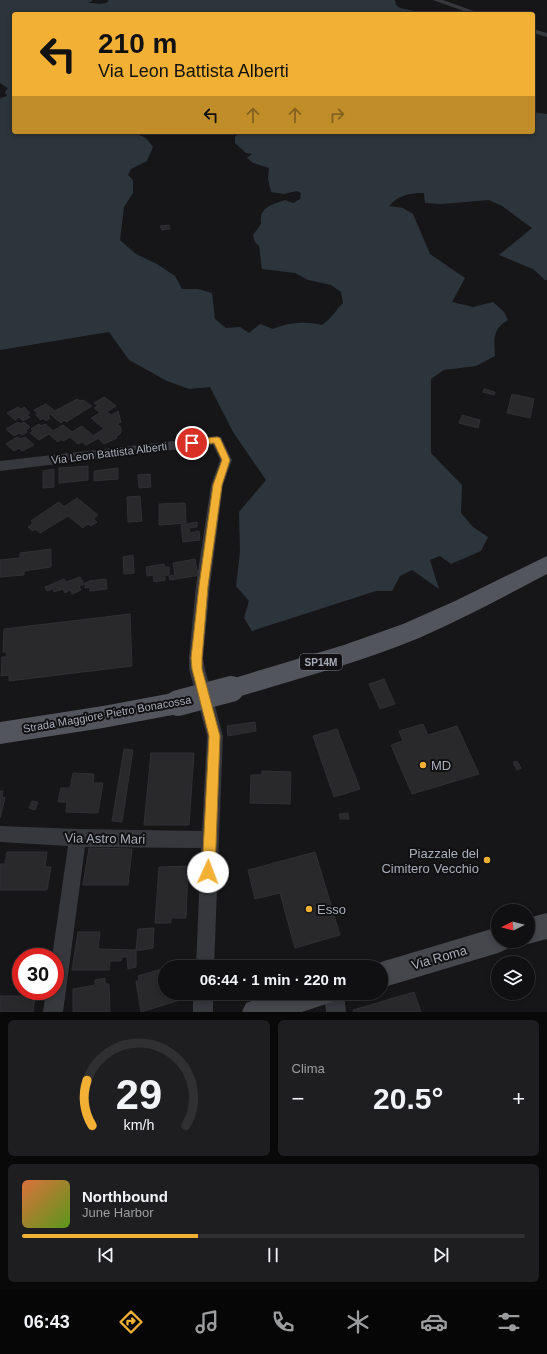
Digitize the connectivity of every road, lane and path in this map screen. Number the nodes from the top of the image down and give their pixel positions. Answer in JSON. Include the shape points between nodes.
{"nodes":[{"id":1,"x":436,"y":0,"type":"edge"},
{"id":2,"x":473,"y":12,"type":"edge"},
{"id":3,"x":535,"y":32,"type":"edge"},
{"id":4,"x":547,"y":35,"type":"edge"},
{"id":5,"x":0,"y":466,"type":"edge"},
{"id":6,"x":547,"y":564,"type":"edge"},
{"id":7,"x":0,"y":732,"type":"edge"},
{"id":8,"x":0,"y":834,"type":"edge"},
{"id":9,"x":78,"y":838,"type":"junction"},
{"id":10,"x":210,"y":840,"type":"junction"},
{"id":11,"x":547,"y":926,"type":"edge"},
{"id":12,"x":535,"y":929,"type":"edge"},
{"id":13,"x":491,"y":942,"type":"edge"},
{"id":14,"x":204,"y":960,"type":"edge"},
{"id":15,"x":388,"y":973,"type":"edge"},
{"id":16,"x":204,"y":1000,"type":"edge"},
{"id":17,"x":298,"y":1000,"type":"edge"},
{"id":18,"x":335,"y":1000,"type":"edge"},
{"id":19,"x":53,"y":1012,"type":"edge"},
{"id":20,"x":203,"y":1012,"type":"edge"},
{"id":21,"x":255,"y":1012,"type":"edge"},
{"id":22,"x":336,"y":1012,"type":"edge"}],
"edges":[{"from":1,"to":2,"type":"street"},
{"from":3,"to":4,"type":"street"},
{"from":5,"to":10,"type":"street","name":"Via Leon Battista Alberti","via":[[217,440],[226,460],[217,485],[196,658],[215,736]]},
{"from":6,"to":7,"type":"main road","name":"Strada Maggiore Pietro Bonacossa","number":"SP14M","bridge":true,"via":[[410,631],[324,661],[178,703]]},
{"from":8,"to":9,"type":"street","name":"Via Astro Mari"},
{"from":9,"to":10,"type":"street","name":"Via Astro Mari"},
{"from":9,"to":19,"type":"street"},
{"from":10,"to":14,"type":"street"},
{"from":11,"to":12,"type":"main road"},
{"from":13,"to":15,"type":"main road","name":"Via Roma"},
{"from":16,"to":20,"type":"street"},
{"from":17,"to":21,"type":"main road"},
{"from":18,"to":22,"type":"street"}]}
